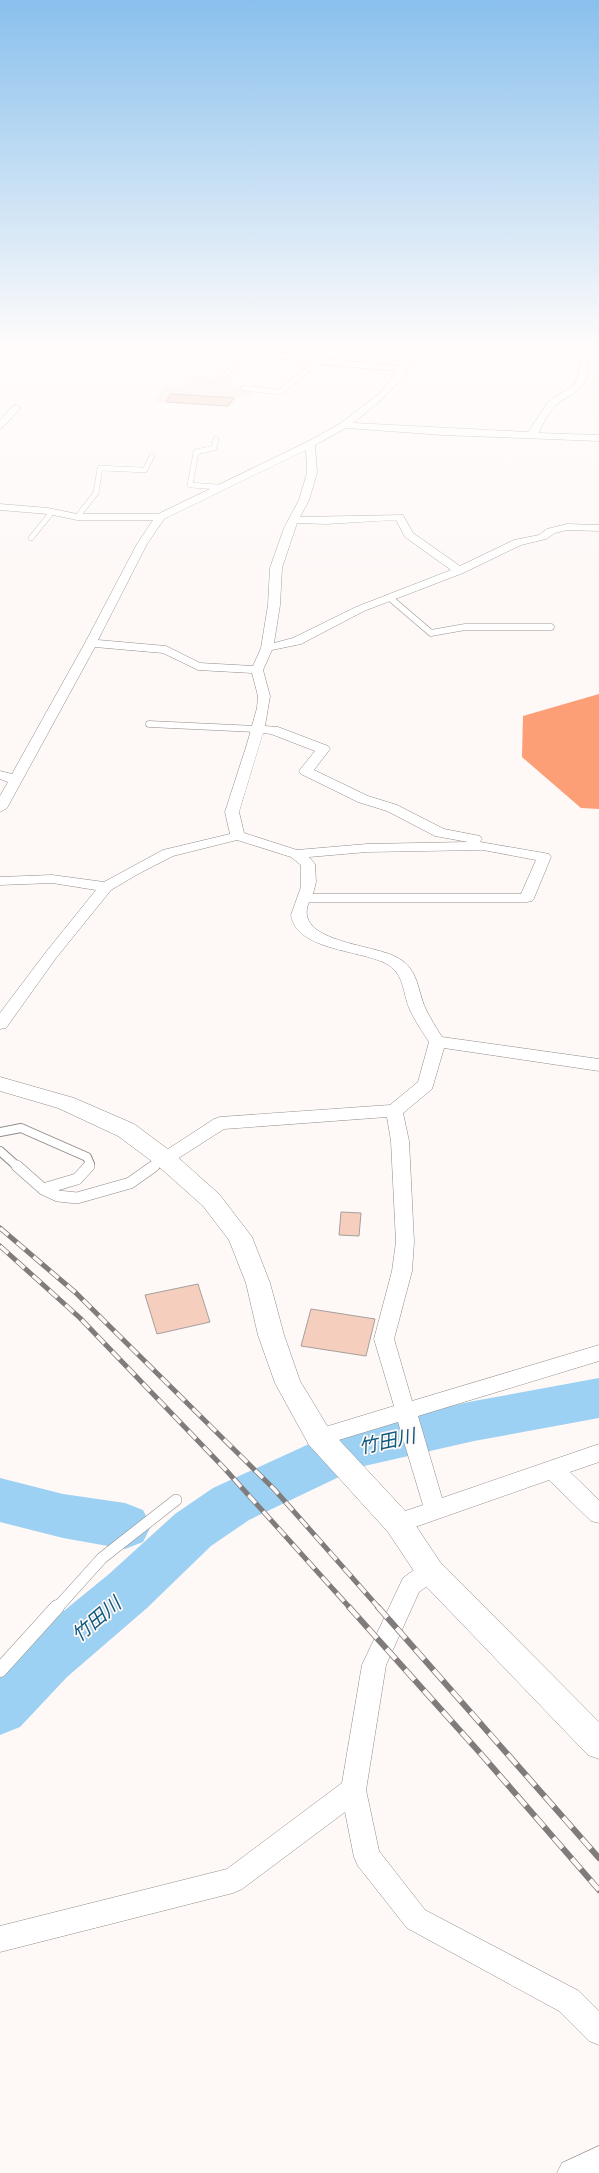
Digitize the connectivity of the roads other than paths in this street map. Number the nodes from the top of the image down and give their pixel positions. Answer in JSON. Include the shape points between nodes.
{"nodes":[{"id":1,"x":208,"y":449,"type":"edge"},
{"id":2,"x":299,"y":449,"type":"edge"},
{"id":3,"x":310,"y":449,"type":"edge"},
{"id":4,"x":152,"y":456,"type":"dead end"},
{"id":5,"x":219,"y":487,"type":"junction"},
{"id":6,"x":0,"y":507,"type":"edge"},
{"id":7,"x":52,"y":512,"type":"junction"},
{"id":8,"x":77,"y":517,"type":"junction"},
{"id":9,"x":160,"y":517,"type":"junction"},
{"id":10,"x":294,"y":520,"type":"junction"},
{"id":11,"x":599,"y":528,"type":"edge"},
{"id":12,"x":31,"y":538,"type":"dead end"},
{"id":13,"x":459,"y":571,"type":"junction"},
{"id":14,"x":390,"y":598,"type":"junction"},
{"id":15,"x":551,"y":627,"type":"dead end"},
{"id":16,"x":91,"y":643,"type":"junction"},
{"id":17,"x":267,"y":648,"type":"junction"},
{"id":18,"x":257,"y":670,"type":"junction"},
{"id":19,"x":149,"y":724,"type":"dead end"},
{"id":20,"x":256,"y":729,"type":"junction"},
{"id":21,"x":0,"y":775,"type":"edge"},
{"id":22,"x":16,"y":780,"type":"junction"},
{"id":23,"x":0,"y":808,"type":"edge"},
{"id":24,"x":238,"y":836,"type":"junction"},
{"id":25,"x":483,"y":846,"type":"junction"},
{"id":26,"x":296,"y":854,"type":"junction"},
{"id":27,"x":0,"y":881,"type":"edge"},
{"id":28,"x":106,"y":887,"type":"junction"},
{"id":29,"x":304,"y":898,"type":"junction"},
{"id":30,"x":0,"y":1024,"type":"edge"},
{"id":31,"x":437,"y":1042,"type":"junction"},
{"id":32,"x":599,"y":1065,"type":"edge"},
{"id":33,"x":0,"y":1084,"type":"edge"},
{"id":34,"x":394,"y":1111,"type":"junction"},
{"id":35,"x":0,"y":1132,"type":"edge"},
{"id":36,"x":0,"y":1152,"type":"edge"},
{"id":37,"x":164,"y":1159,"type":"junction"},
{"id":38,"x":43,"y":1189,"type":"junction"},
{"id":39,"x":599,"y":1353,"type":"edge"},
{"id":40,"x":406,"y":1412,"type":"junction"},
{"id":41,"x":319,"y":1437,"type":"junction"},
{"id":42,"x":599,"y":1453,"type":"edge"},
{"id":43,"x":552,"y":1469,"type":"junction"},
{"id":44,"x":176,"y":1500,"type":"dead end"},
{"id":45,"x":435,"y":1510,"type":"junction"},
{"id":46,"x":599,"y":1514,"type":"edge"},
{"id":47,"x":398,"y":1523,"type":"junction"},
{"id":48,"x":430,"y":1571,"type":"junction"},
{"id":49,"x":0,"y":1670,"type":"edge"},
{"id":50,"x":599,"y":1744,"type":"edge"},
{"id":51,"x":353,"y":1790,"type":"junction"},
{"id":52,"x":0,"y":1939,"type":"edge"},
{"id":53,"x":599,"y":2031,"type":"edge"},
{"id":54,"x":599,"y":2161,"type":"edge"},
{"id":55,"x":572,"y":2173,"type":"edge"}],
"edges":[{"from":1,"to":5,"type":"lane","via":[[196,452],[190,485]]},
{"from":2,"to":5,"type":"street"},
{"from":3,"to":10,"type":"street","via":[[312,473],[304,500]]},
{"from":4,"to":8,"type":"lane","via":[[144,470],[100,468],[96,493]]},
{"from":5,"to":9,"type":"street"},
{"from":6,"to":7,"type":"street"},
{"from":7,"to":8,"type":"street"},
{"from":7,"to":12,"type":"lane"},
{"from":8,"to":9,"type":"street"},
{"from":9,"to":16,"type":"street","via":[[142,544]]},
{"from":10,"to":13,"type":"street","via":[[399,518],[408,536]]},
{"from":10,"to":17,"type":"street","via":[[276,568],[274,605]]},
{"from":11,"to":13,"type":"street","via":[[567,527],[551,531],[542,537],[518,542]]},
{"from":13,"to":14,"type":"street"},
{"from":14,"to":15,"type":"lane","via":[[431,633],[465,627]]},
{"from":14,"to":17,"type":"street","via":[[360,609],[297,641]]},
{"from":16,"to":18,"type":"street","via":[[166,650],[198,666]]},
{"from":16,"to":22,"type":"street"},
{"from":17,"to":18,"type":"street"},
{"from":18,"to":20,"type":"street","via":[[264,696]]},
{"from":19,"to":20,"type":"lane"},
{"from":20,"to":24,"type":"street","via":[[254,744],[232,812]]},
{"from":20,"to":25,"type":"street","via":[[273,730],[323,749],[306,771],[363,799],[392,808],[440,833],[474,838]]},
{"from":21,"to":22,"type":"street"},
{"from":22,"to":23,"type":"street"},
{"from":24,"to":26,"type":"street"},
{"from":24,"to":28,"type":"street","via":[[168,853]]},
{"from":25,"to":26,"type":"street","via":[[367,848]]},
{"from":25,"to":29,"type":"street","via":[[544,857],[527,898]]},
{"from":26,"to":29,"type":"street","via":[[308,864],[309,883]]},
{"from":27,"to":28,"type":"street","via":[[52,879]]},
{"from":28,"to":30,"type":"street"},
{"from":29,"to":31,"type":"street","via":[[298,910],[299,920],[305,929],[320,938],[367,951],[402,968],[408,977],[416,1005]]},
{"from":31,"to":32,"type":"street"},
{"from":31,"to":34,"type":"street","via":[[426,1085]]},
{"from":33,"to":37,"type":"street","via":[[66,1103],[126,1130]]},
{"from":34,"to":37,"type":"street","via":[[220,1124]]},
{"from":34,"to":40,"type":"street","via":[[400,1141],[405,1242],[402,1271],[384,1339],[394,1381]]},
{"from":35,"to":38,"type":"lane","via":[[21,1128],[87,1157],[90,1164],[88,1171],[70,1183]]},
{"from":36,"to":38,"type":"lane"},
{"from":37,"to":38,"type":"lane","via":[[130,1183],[77,1198],[58,1196]]},
{"from":37,"to":41,"type":"street","via":[[211,1200],[240,1237],[258,1283],[270,1335],[288,1383]]},
{"from":39,"to":40,"type":"street"},
{"from":40,"to":41,"type":"street"},
{"from":40,"to":45,"type":"street"},
{"from":41,"to":47,"type":"street"},
{"from":42,"to":43,"type":"street"},
{"from":43,"to":45,"type":"street"},
{"from":43,"to":46,"type":"street"},
{"from":44,"to":49,"type":"lane","via":[[102,1558]]},
{"from":45,"to":47,"type":"street"},
{"from":47,"to":48,"type":"street"},
{"from":48,"to":50,"type":"street"},
{"from":48,"to":51,"type":"street","via":[[411,1585],[374,1665]]},
{"from":51,"to":52,"type":"street","via":[[233,1880]]},
{"from":51,"to":53,"type":"street","via":[[367,1857],[416,1919],[569,2001]]},
{"from":54,"to":55,"type":"street"}]}
